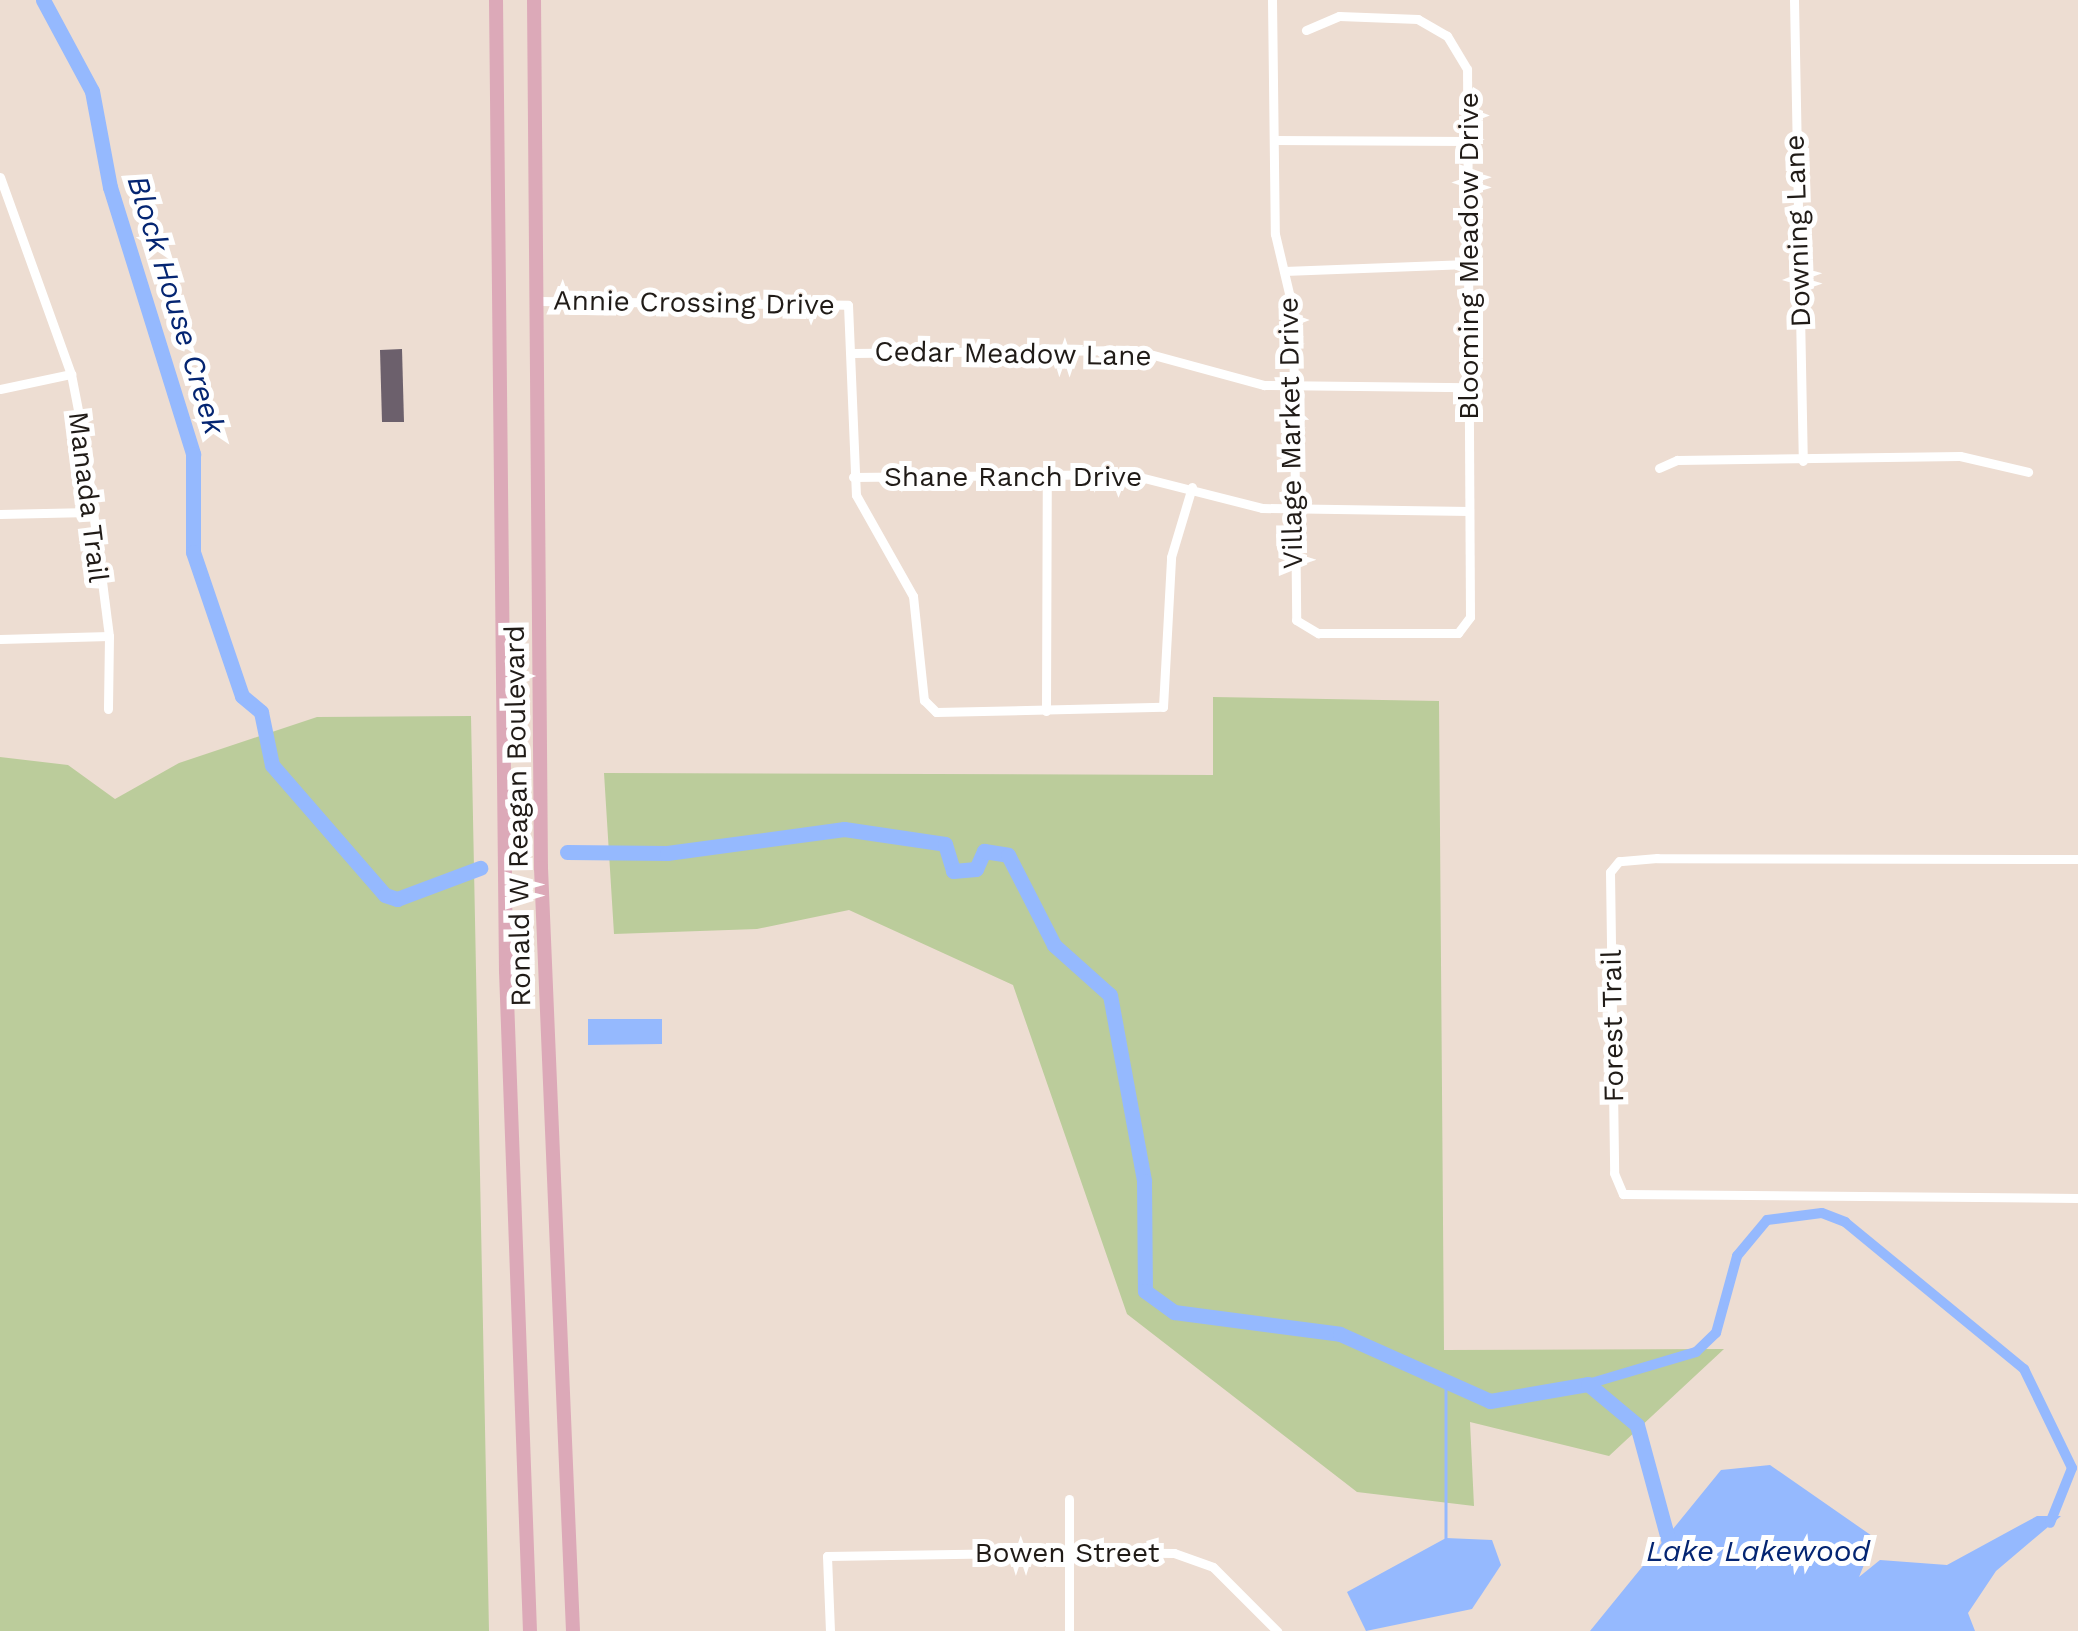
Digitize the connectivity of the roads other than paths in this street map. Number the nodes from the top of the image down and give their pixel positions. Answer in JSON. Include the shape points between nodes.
{"nodes":[{"id":1,"x":496,"y":0,"type":"edge"},
{"id":2,"x":534,"y":0,"type":"edge"},
{"id":3,"x":1272,"y":0,"type":"edge"},
{"id":4,"x":1794,"y":0,"type":"edge"},
{"id":5,"x":1306,"y":30,"type":"dead end"},
{"id":6,"x":1274,"y":140,"type":"junction"},
{"id":7,"x":1470,"y":140,"type":"junction"},
{"id":8,"x":0,"y":177,"type":"edge"},
{"id":9,"x":1468,"y":264,"type":"junction"},
{"id":10,"x":1284,"y":270,"type":"junction"},
{"id":11,"x":539,"y":301,"type":"junction"},
{"id":12,"x":852,"y":353,"type":"junction"},
{"id":13,"x":71,"y":374,"type":"junction"},
{"id":14,"x":1294,"y":386,"type":"junction"},
{"id":15,"x":1469,"y":387,"type":"junction"},
{"id":16,"x":0,"y":389,"type":"edge"},
{"id":17,"x":1803,"y":461,"type":"junction"},
{"id":18,"x":1659,"y":468,"type":"dead end"},
{"id":19,"x":2028,"y":472,"type":"dead end"},
{"id":20,"x":1047,"y":474,"type":"junction"},
{"id":21,"x":853,"y":477,"type":"junction"},
{"id":22,"x":1192,"y":487,"type":"junction"},
{"id":23,"x":1294,"y":509,"type":"junction"},
{"id":24,"x":1469,"y":511,"type":"junction"},
{"id":25,"x":90,"y":512,"type":"junction"},
{"id":26,"x":0,"y":514,"type":"edge"},
{"id":27,"x":1465,"y":630,"type":"joint"},
{"id":28,"x":110,"y":636,"type":"junction"},
{"id":29,"x":0,"y":638,"type":"edge"},
{"id":30,"x":108,"y":709,"type":"dead end"},
{"id":31,"x":1046,"y":711,"type":"junction"},
{"id":32,"x":2078,"y":858,"type":"edge"},
{"id":33,"x":2078,"y":1198,"type":"edge"},
{"id":34,"x":1069,"y":1498,"type":"dead end"},
{"id":35,"x":1069,"y":1552,"type":"junction"},
{"id":36,"x":530,"y":1631,"type":"edge"},
{"id":37,"x":573,"y":1631,"type":"edge"},
{"id":38,"x":830,"y":1631,"type":"edge"},
{"id":39,"x":1069,"y":1631,"type":"edge"},
{"id":40,"x":1277,"y":1631,"type":"edge"}],
"edges":[{"from":1,"to":36,"type":"main road","name":"Ronald W Reagan Boulevard","via":[[506,971]]},
{"from":2,"to":11,"type":"main road","name":"Ronald W Reagan Boulevard"},
{"from":3,"to":6,"type":"street","name":"Village Market Drive"},
{"from":4,"to":17,"type":"street","name":"Downing Lane"},
{"from":5,"to":7,"type":"street","name":"Blooming Meadow Drive","via":[[1339,16],[1434,25],[1466,69]]},
{"from":6,"to":7,"type":"street"},
{"from":6,"to":10,"type":"street","name":"Village Market Drive"},
{"from":7,"to":9,"type":"street","name":"Blooming Meadow Drive"},
{"from":8,"to":13,"type":"street","name":"Manada Trail"},
{"from":9,"to":10,"type":"street"},
{"from":9,"to":15,"type":"street","name":"Blooming Meadow Drive"},
{"from":10,"to":14,"type":"street","name":"Village Market Drive"},
{"from":11,"to":12,"type":"street","name":"Annie Crossing Drive","via":[[840,301],[851,315]]},
{"from":11,"to":37,"type":"main road","name":"Ronald W Reagan Boulevard","via":[[543,940]]},
{"from":12,"to":14,"type":"street","name":"Cedar Meadow Lane","via":[[1136,350]]},
{"from":12,"to":21,"type":"street","name":"Annie Crossing Drive"},
{"from":13,"to":16,"type":"street"},
{"from":13,"to":25,"type":"street","name":"Manada Trail"},
{"from":14,"to":15,"type":"street","name":"Cedar Meadow Lane"},
{"from":14,"to":23,"type":"street","name":"Village Market Drive"},
{"from":15,"to":24,"type":"street","name":"Blooming Meadow Drive"},
{"from":17,"to":18,"type":"street","via":[[1677,460]]},
{"from":17,"to":19,"type":"street","via":[[1960,456]]},
{"from":20,"to":21,"type":"street","name":"Shane Ranch Drive"},
{"from":20,"to":22,"type":"street","name":"Shane Ranch Drive","via":[[1150,476]]},
{"from":20,"to":31,"type":"street"},
{"from":21,"to":31,"type":"street","name":"Annie Crossing Drive","via":[[862,512],[920,618],[928,708]]},
{"from":22,"to":23,"type":"street","name":"Shane Ranch Drive"},
{"from":22,"to":31,"type":"street","via":[[1171,557],[1164,707]]},
{"from":23,"to":24,"type":"street","name":"Shane Ranch Drive"},
{"from":23,"to":27,"type":"street","name":"Village Market Drive","via":[[1300,627]]},
{"from":24,"to":27,"type":"street","name":"Blooming Meadow Drive"},
{"from":25,"to":26,"type":"street"},
{"from":25,"to":28,"type":"street","name":"Manada Trail"},
{"from":28,"to":29,"type":"street"},
{"from":28,"to":30,"type":"street","name":"Manada Trail"},
{"from":32,"to":33,"type":"street","name":"Forest Trail","via":[[1657,858],[1619,861],[1610,872],[1614,1172],[1623,1194]]},
{"from":34,"to":35,"type":"street"},
{"from":35,"to":38,"type":"street","name":"Bowen Street","via":[[827,1556]]},
{"from":35,"to":39,"type":"street"},
{"from":35,"to":40,"type":"street","name":"Bowen Street","via":[[1174,1552],[1213,1567]]}]}
